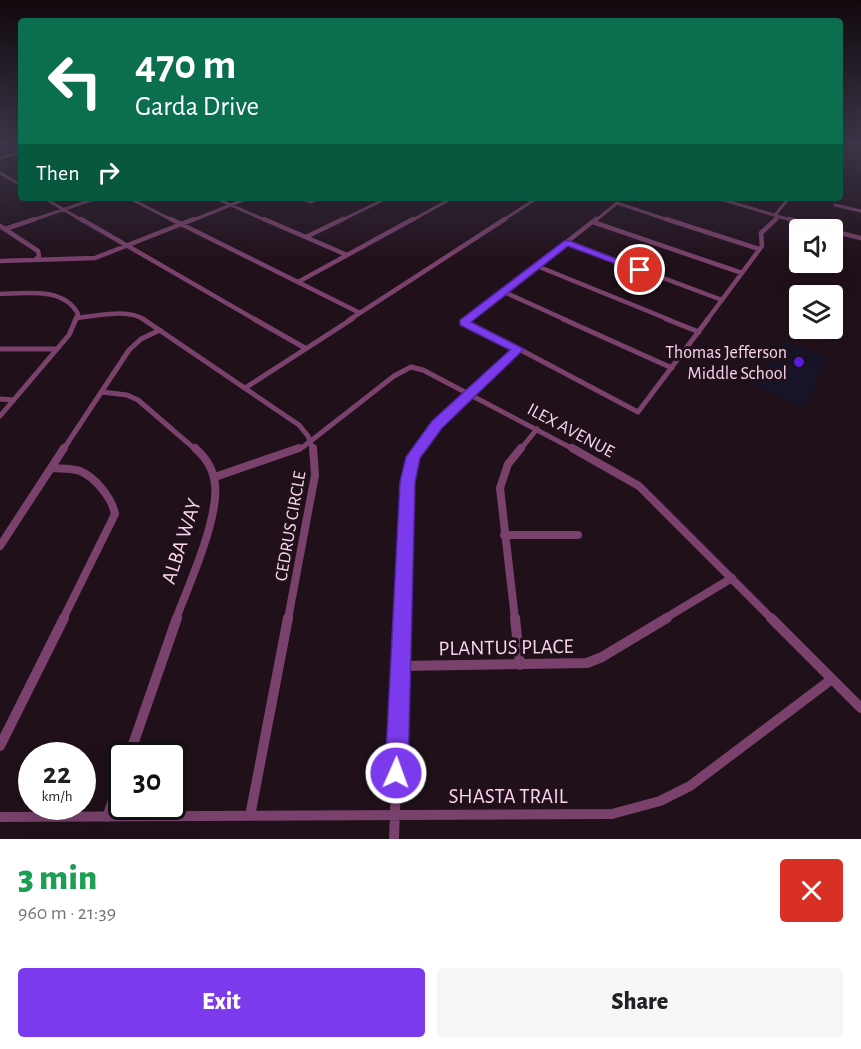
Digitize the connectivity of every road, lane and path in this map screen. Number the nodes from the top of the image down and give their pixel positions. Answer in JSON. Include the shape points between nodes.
{"nodes":[{"id":1,"x":49,"y":201,"type":"edge"},
{"id":2,"x":88,"y":201,"type":"edge"},
{"id":3,"x":135,"y":201,"type":"edge"},
{"id":4,"x":222,"y":201,"type":"edge"},
{"id":5,"x":241,"y":201,"type":"edge"},
{"id":6,"x":381,"y":201,"type":"edge"},
{"id":7,"x":446,"y":201,"type":"edge"},
{"id":8,"x":532,"y":201,"type":"edge"},
{"id":9,"x":727,"y":201,"type":"edge"},
{"id":10,"x":787,"y":201,"type":"edge"},
{"id":11,"x":231,"y":205,"type":"junction"},
{"id":12,"x":836,"y":205,"type":"dead end"},
{"id":13,"x":64,"y":209,"type":"junction"},
{"id":14,"x":861,"y":211,"type":"edge"},
{"id":15,"x":775,"y":215,"type":"junction"},
{"id":16,"x":789,"y":219,"type":"edge"},
{"id":17,"x":592,"y":222,"type":"junction"},
{"id":18,"x":182,"y":224,"type":"junction"},
{"id":19,"x":2,"y":227,"type":"edge"},
{"id":20,"x":843,"y":234,"type":"edge"},
{"id":21,"x":306,"y":237,"type":"junction"},
{"id":22,"x":861,"y":238,"type":"edge"},
{"id":23,"x":567,"y":243,"type":"junction"},
{"id":24,"x":128,"y":246,"type":"junction"},
{"id":25,"x":759,"y":249,"type":"junction"},
{"id":26,"x":347,"y":255,"type":"junction"},
{"id":27,"x":0,"y":261,"type":"edge"},
{"id":28,"x":35,"y":261,"type":"junction"},
{"id":29,"x":537,"y":266,"type":"junction"},
{"id":30,"x":742,"y":273,"type":"junction"},
{"id":31,"x":298,"y":282,"type":"junction"},
{"id":32,"x":504,"y":292,"type":"junction"},
{"id":33,"x":0,"y":294,"type":"edge"},
{"id":34,"x":722,"y":300,"type":"junction"},
{"id":35,"x":360,"y":313,"type":"junction"},
{"id":36,"x":77,"y":318,"type":"junction"},
{"id":37,"x":160,"y":330,"type":"junction"},
{"id":38,"x":699,"y":332,"type":"junction"},
{"id":39,"x":305,"y":348,"type":"junction"},
{"id":40,"x":0,"y":349,"type":"edge"},
{"id":41,"x":56,"y":349,"type":"junction"},
{"id":42,"x":518,"y":349,"type":"junction"},
{"id":43,"x":672,"y":368,"type":"junction"},
{"id":44,"x":245,"y":388,"type":"junction"},
{"id":45,"x":102,"y":392,"type":"junction"},
{"id":46,"x":470,"y":394,"type":"junction"},
{"id":47,"x":0,"y":399,"type":"edge"},
{"id":48,"x":14,"y":400,"type":"junction"},
{"id":49,"x":0,"y":416,"type":"edge"},
{"id":50,"x":537,"y":429,"type":"junction"},
{"id":51,"x":310,"y":441,"type":"junction"},
{"id":52,"x":51,"y":468,"type":"junction"},
{"id":53,"x":215,"y":477,"type":"junction"},
{"id":54,"x":504,"y":534,"type":"junction"},
{"id":55,"x":578,"y":535,"type":"dead end"},
{"id":56,"x":0,"y":546,"type":"edge"},
{"id":57,"x":732,"y":578,"type":"junction"},
{"id":58,"x":520,"y":665,"type":"junction"},
{"id":59,"x":400,"y":666,"type":"junction"},
{"id":60,"x":832,"y":679,"type":"junction"},
{"id":61,"x":861,"y":708,"type":"edge"},
{"id":62,"x":134,"y":742,"type":"edge"},
{"id":63,"x":0,"y":747,"type":"edge"},
{"id":64,"x":186,"y":816,"type":"edge"},
{"id":65,"x":250,"y":816,"type":"junction"},
{"id":66,"x":395,"y":816,"type":"junction"},
{"id":67,"x":0,"y":817,"type":"edge"},
{"id":68,"x":108,"y":817,"type":"edge"},
{"id":69,"x":394,"y":839,"type":"edge"}],
"edges":[{"from":1,"to":13,"type":"street"},
{"from":2,"to":13,"type":"street"},
{"from":3,"to":18,"type":"street"},
{"from":4,"to":11,"type":"street"},
{"from":5,"to":11,"type":"street"},
{"from":6,"to":21,"type":"street"},
{"from":7,"to":26,"type":"street"},
{"from":8,"to":35,"type":"street"},
{"from":9,"to":15,"type":"street"},
{"from":10,"to":15,"type":"street"},
{"from":11,"to":18,"type":"street"},
{"from":11,"to":21,"type":"street"},
{"from":12,"to":14,"type":"street"},
{"from":13,"to":19,"type":"street"},
{"from":13,"to":24,"type":"street"},
{"from":15,"to":16,"type":"street"},
{"from":15,"to":25,"type":"street","via":[[778,217],[761,233],[763,243]]},
{"from":17,"to":23,"type":"street"},
{"from":17,"to":25,"type":"street","via":[[617,203]]},
{"from":17,"to":30,"type":"street"},
{"from":18,"to":24,"type":"street"},
{"from":18,"to":31,"type":"street"},
{"from":19,"to":28,"type":"street","via":[[38,251]]},
{"from":20,"to":22,"type":"street"},
{"from":21,"to":26,"type":"street"},
{"from":23,"to":29,"type":"street"},
{"from":23,"to":34,"type":"street"},
{"from":24,"to":28,"type":"street","via":[[92,259]]},
{"from":24,"to":39,"type":"street"},
{"from":25,"to":30,"type":"street"},
{"from":26,"to":31,"type":"street"},
{"from":27,"to":28,"type":"street"},
{"from":29,"to":32,"type":"street"},
{"from":29,"to":38,"type":"street"},
{"from":30,"to":34,"type":"street"},
{"from":31,"to":35,"type":"street"},
{"from":32,"to":42,"type":"street","via":[[463,323]]},
{"from":32,"to":43,"type":"street"},
{"from":33,"to":36,"type":"street","via":[[62,298],[77,309]]},
{"from":34,"to":38,"type":"street"},
{"from":35,"to":39,"type":"street"},
{"from":36,"to":37,"type":"street","via":[[130,315],[141,317]]},
{"from":36,"to":41,"type":"street"},
{"from":37,"to":44,"type":"street"},
{"from":37,"to":45,"type":"street","via":[[131,347]]},
{"from":38,"to":43,"type":"street"},
{"from":39,"to":44,"type":"street"},
{"from":40,"to":41,"type":"street"},
{"from":41,"to":48,"type":"street"},
{"from":42,"to":43,"type":"street","via":[[638,412]]},
{"from":42,"to":46,"type":"street"},
{"from":44,"to":51,"type":"street","via":[[299,425]]},
{"from":45,"to":52,"type":"street"},
{"from":45,"to":53,"type":"street","name":"ALBA WAY","via":[[127,394],[138,400],[201,453]]},
{"from":46,"to":50,"type":"street","name":"ILEX AVENUE"},
{"from":46,"to":51,"type":"street","name":"ILEX AVENUE","via":[[423,370],[406,368]]},
{"from":46,"to":59,"type":"street","via":[[428,434],[408,473]]},
{"from":47,"to":48,"type":"street"},
{"from":48,"to":49,"type":"street"},
{"from":50,"to":54,"type":"street","via":[[504,473],[500,496]]},
{"from":50,"to":57,"type":"street","name":"ILEX AVENUE","via":[[639,486]]},
{"from":51,"to":53,"type":"street","name":"ILEX AVENUE","via":[[303,447]]},
{"from":51,"to":65,"type":"street","name":"CEDRUS CIRCLE","via":[[316,462],[314,484]]},
{"from":52,"to":56,"type":"street"},
{"from":52,"to":63,"type":"street","via":[[85,474],[112,501],[115,514]]},
{"from":53,"to":62,"type":"street","name":"ALBA WAY","via":[[217,492],[210,520]]},
{"from":54,"to":55,"type":"street"},
{"from":54,"to":58,"type":"street"},
{"from":57,"to":58,"type":"street","name":"PLANTUS PLACE","via":[[596,660],[580,665]]},
{"from":57,"to":60,"type":"street","name":"ILEX AVENUE"},
{"from":58,"to":59,"type":"street","name":"PLANTUS PLACE"},
{"from":59,"to":66,"type":"street"},
{"from":60,"to":61,"type":"street","name":"ILEX AVENUE"},
{"from":60,"to":66,"type":"street","name":"SHASTA TRAIL","via":[[690,786],[642,807],[612,814]]},
{"from":64,"to":65,"type":"street","name":"SHASTA TRAIL"},
{"from":65,"to":66,"type":"street","name":"SHASTA TRAIL"},
{"from":66,"to":69,"type":"street"},
{"from":67,"to":68,"type":"street","name":"SHASTA TRAIL"}]}
